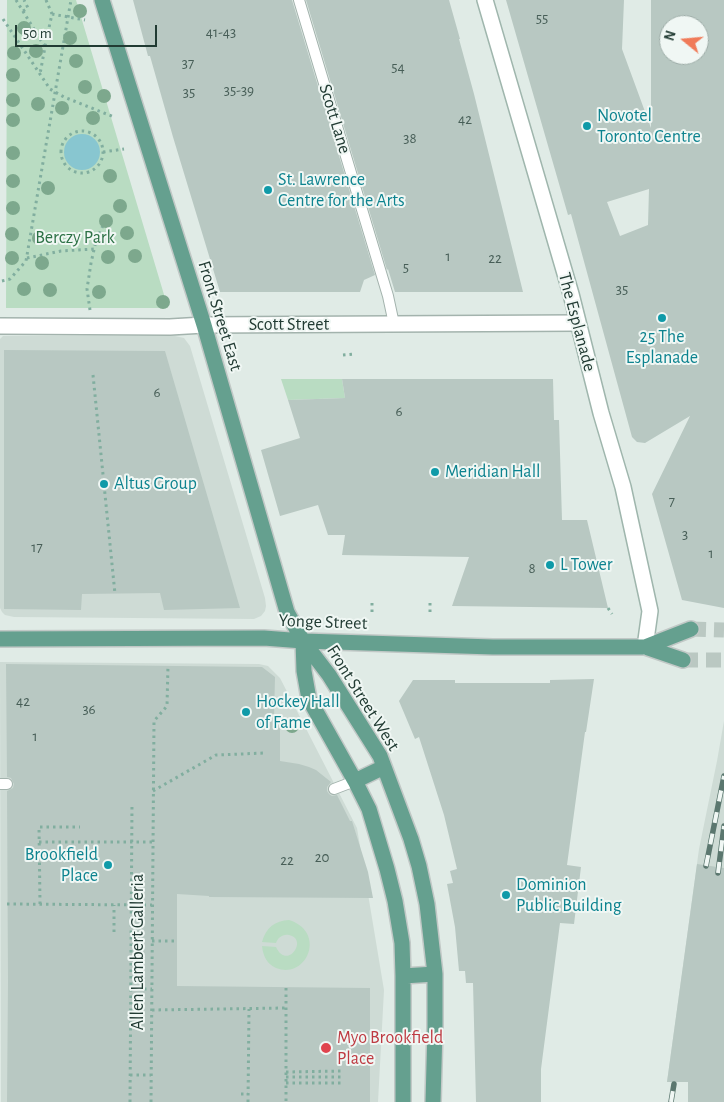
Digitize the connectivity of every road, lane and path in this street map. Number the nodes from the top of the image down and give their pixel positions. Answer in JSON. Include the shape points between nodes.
{"nodes":[{"id":1,"x":16,"y":0,"type":"edge"},
{"id":2,"x":24,"y":0,"type":"edge"},
{"id":3,"x":46,"y":0,"type":"edge"},
{"id":4,"x":71,"y":0,"type":"edge"},
{"id":5,"x":102,"y":0,"type":"edge"},
{"id":6,"x":299,"y":0,"type":"edge"},
{"id":7,"x":485,"y":0,"type":"edge"},
{"id":8,"x":23,"y":11,"type":"junction"},
{"id":9,"x":52,"y":14,"type":"junction"},
{"id":10,"x":68,"y":16,"type":"junction"},
{"id":11,"x":3,"y":19,"type":"dead end"},
{"id":12,"x":84,"y":20,"type":"dead end"},
{"id":13,"x":45,"y":47,"type":"junction"},
{"id":14,"x":40,"y":74,"type":"junction"},
{"id":15,"x":55,"y":92,"type":"junction"},
{"id":16,"x":114,"y":117,"type":"dead end"},
{"id":17,"x":124,"y":150,"type":"dead end"},
{"id":18,"x":103,"y":152,"type":"junction"},
{"id":19,"x":104,"y":223,"type":"dead end"},
{"id":20,"x":94,"y":249,"type":"junction"},
{"id":21,"x":27,"y":258,"type":"junction"},
{"id":22,"x":2,"y":281,"type":"dead end"},
{"id":23,"x":90,"y":313,"type":"dead end"},
{"id":24,"x":578,"y":323,"type":"junction"},
{"id":25,"x":394,"y":324,"type":"junction"},
{"id":26,"x":204,"y":325,"type":"junction"},
{"id":27,"x":0,"y":326,"type":"edge"},
{"id":28,"x":354,"y":354,"type":"dead end"},
{"id":29,"x":343,"y":355,"type":"dead end"},
{"id":30,"x":93,"y":375,"type":"dead end"},
{"id":31,"x":115,"y":594,"type":"dead end"},
{"id":32,"x":372,"y":599,"type":"dead end"},
{"id":33,"x":430,"y":603,"type":"dead end"},
{"id":34,"x":608,"y":608,"type":"dead end"},
{"id":35,"x":372,"y":612,"type":"dead end"},
{"id":36,"x":430,"y":612,"type":"dead end"},
{"id":37,"x":612,"y":614,"type":"dead end"},
{"id":38,"x":691,"y":629,"type":"tunnel mouth"},
{"id":39,"x":0,"y":639,"type":"edge"},
{"id":40,"x":303,"y":641,"type":"junction"},
{"id":41,"x":645,"y":647,"type":"junction"},
{"id":42,"x":682,"y":660,"type":"tunnel mouth"},
{"id":43,"x":168,"y":665,"type":"dead end"},
{"id":44,"x":265,"y":753,"type":"dead end"},
{"id":45,"x":384,"y":768,"type":"junction"},
{"id":46,"x":355,"y":781,"type":"junction"},
{"id":47,"x":334,"y":789,"type":"dead end"},
{"id":48,"x":154,"y":791,"type":"junction"},
{"id":49,"x":132,"y":803,"type":"dead end"},
{"id":50,"x":80,"y":827,"type":"dead end"},
{"id":51,"x":132,"y":841,"type":"junction"},
{"id":52,"x":39,"y":842,"type":"junction"},
{"id":53,"x":153,"y":842,"type":"junction"},
{"id":54,"x":7,"y":904,"type":"dead end"},
{"id":55,"x":40,"y":904,"type":"junction"},
{"id":56,"x":114,"y":905,"type":"junction"},
{"id":57,"x":131,"y":905,"type":"junction"},
{"id":58,"x":152,"y":905,"type":"junction"},
{"id":59,"x":114,"y":932,"type":"dead end"},
{"id":60,"x":152,"y":941,"type":"junction"},
{"id":61,"x":177,"y":941,"type":"dead end"},
{"id":62,"x":435,"y":974,"type":"junction"},
{"id":63,"x":403,"y":976,"type":"junction"},
{"id":64,"x":286,"y":988,"type":"dead end"},
{"id":65,"x":130,"y":989,"type":"junction"},
{"id":66,"x":152,"y":989,"type":"junction"},
{"id":67,"x":286,"y":1008,"type":"junction"},
{"id":68,"x":249,"y":1009,"type":"junction"},
{"id":69,"x":152,"y":1010,"type":"junction"},
{"id":70,"x":286,"y":1072,"type":"junction"},
{"id":71,"x":342,"y":1072,"type":"dead end"},
{"id":72,"x":130,"y":1075,"type":"junction"},
{"id":73,"x":151,"y":1075,"type":"junction"},
{"id":74,"x":286,"y":1077,"type":"junction"},
{"id":75,"x":342,"y":1077,"type":"dead end"},
{"id":76,"x":286,"y":1083,"type":"junction"},
{"id":77,"x":342,"y":1083,"type":"dead end"},
{"id":78,"x":241,"y":1094,"type":"dead end"},
{"id":79,"x":248,"y":1094,"type":"junction"},
{"id":80,"x":130,"y":1102,"type":"edge"},
{"id":81,"x":151,"y":1102,"type":"edge"},
{"id":82,"x":248,"y":1102,"type":"edge"},
{"id":83,"x":286,"y":1102,"type":"edge"},
{"id":84,"x":403,"y":1102,"type":"edge"},
{"id":85,"x":433,"y":1102,"type":"edge"}],
"edges":[{"from":1,"to":8,"type":"path"},
{"from":2,"to":8,"type":"path","via":[[28,8]]},
{"from":3,"to":9,"type":"path"},
{"from":4,"to":10,"type":"path"},
{"from":5,"to":26,"type":"main road","name":"Front Street East"},
{"from":6,"to":25,"type":"lane","name":"Scott Lane"},
{"from":7,"to":24,"type":"street","name":"The Esplanade"},
{"from":8,"to":13,"type":"path"},
{"from":9,"to":10,"type":"path"},
{"from":9,"to":13,"type":"path"},
{"from":10,"to":12,"type":"path"},
{"from":10,"to":15,"type":"path"},
{"from":11,"to":14,"type":"path"},
{"from":13,"to":14,"type":"path"},
{"from":14,"to":15,"type":"path"},
{"from":15,"to":16,"type":"path"},
{"from":15,"to":21,"type":"path"},
{"from":17,"to":18,"type":"path"},
{"from":18,"to":18,"type":"path","via":[[97,138],[83,131],[68,136],[61,153],[67,167],[84,173],[98,166]]},
{"from":19,"to":20,"type":"path"},
{"from":20,"to":21,"type":"path"},
{"from":20,"to":23,"type":"path","via":[[87,289]]},
{"from":21,"to":22,"type":"path","via":[[10,279]]},
{"from":24,"to":25,"type":"street","name":"Scott Street"},
{"from":24,"to":41,"type":"street","name":"The Esplanade","via":[[623,487],[650,611]]},
{"from":25,"to":26,"type":"street","name":"Scott Street"},
{"from":26,"to":27,"type":"street","name":"Scott Street"},
{"from":26,"to":40,"type":"main road","name":"Front Street East","via":[[287,612]]},
{"from":28,"to":29,"type":"path"},
{"from":30,"to":31,"type":"path"},
{"from":32,"to":35,"type":"path"},
{"from":33,"to":36,"type":"path"},
{"from":34,"to":37,"type":"path"},
{"from":38,"to":41,"type":"main road","name":"Yonge Street"},
{"from":39,"to":40,"type":"main road","name":"Yonge Street","via":[[264,638]]},
{"from":40,"to":41,"type":"main road","name":"Yonge Street","via":[[493,647]]},
{"from":40,"to":45,"type":"main road","name":"Front Street West","via":[[329,675],[380,756]]},
{"from":40,"to":46,"type":"main road","name":"Front Street West","via":[[309,699]]},
{"from":41,"to":42,"type":"main road","name":"Yonge Street"},
{"from":43,"to":48,"type":"path","name":"Allen Lambert Galleria","via":[[168,706],[154,721]]},
{"from":44,"to":48,"type":"path","via":[[216,755]]},
{"from":45,"to":46,"type":"main road"},
{"from":45,"to":62,"type":"main road","name":"Front Street West","via":[[419,866]]},
{"from":46,"to":47,"type":"lane"},
{"from":46,"to":63,"type":"main road","name":"Front Street West","via":[[369,809],[395,901],[402,943]]},
{"from":48,"to":53,"type":"path","name":"Allen Lambert Galleria"},
{"from":49,"to":51,"type":"path"},
{"from":50,"to":52,"type":"path","via":[[39,827]]},
{"from":51,"to":52,"type":"path"},
{"from":51,"to":53,"type":"path"},
{"from":51,"to":57,"type":"path"},
{"from":52,"to":55,"type":"path"},
{"from":53,"to":58,"type":"path","name":"Allen Lambert Galleria"},
{"from":54,"to":55,"type":"path"},
{"from":55,"to":56,"type":"path"},
{"from":56,"to":57,"type":"path"},
{"from":56,"to":59,"type":"path"},
{"from":57,"to":58,"type":"path"},
{"from":57,"to":65,"type":"path"},
{"from":58,"to":60,"type":"path","name":"Allen Lambert Galleria"},
{"from":60,"to":61,"type":"path"},
{"from":60,"to":66,"type":"path","name":"Allen Lambert Galleria"},
{"from":62,"to":63,"type":"main road"},
{"from":62,"to":85,"type":"main road","name":"Front Street West"},
{"from":63,"to":84,"type":"main road","name":"Front Street West"},
{"from":64,"to":67,"type":"path"},
{"from":65,"to":66,"type":"path"},
{"from":65,"to":72,"type":"path"},
{"from":66,"to":69,"type":"path","name":"Allen Lambert Galleria"},
{"from":67,"to":68,"type":"path"},
{"from":67,"to":70,"type":"path"},
{"from":68,"to":69,"type":"path"},
{"from":68,"to":79,"type":"path"},
{"from":69,"to":73,"type":"path","name":"Allen Lambert Galleria"},
{"from":70,"to":71,"type":"path"},
{"from":70,"to":74,"type":"path"},
{"from":72,"to":73,"type":"path"},
{"from":72,"to":80,"type":"path"},
{"from":73,"to":81,"type":"path","name":"Allen Lambert Galleria"},
{"from":74,"to":75,"type":"path"},
{"from":74,"to":76,"type":"path"},
{"from":76,"to":77,"type":"path"},
{"from":76,"to":83,"type":"path"},
{"from":78,"to":79,"type":"path"},
{"from":79,"to":82,"type":"path"}]}
